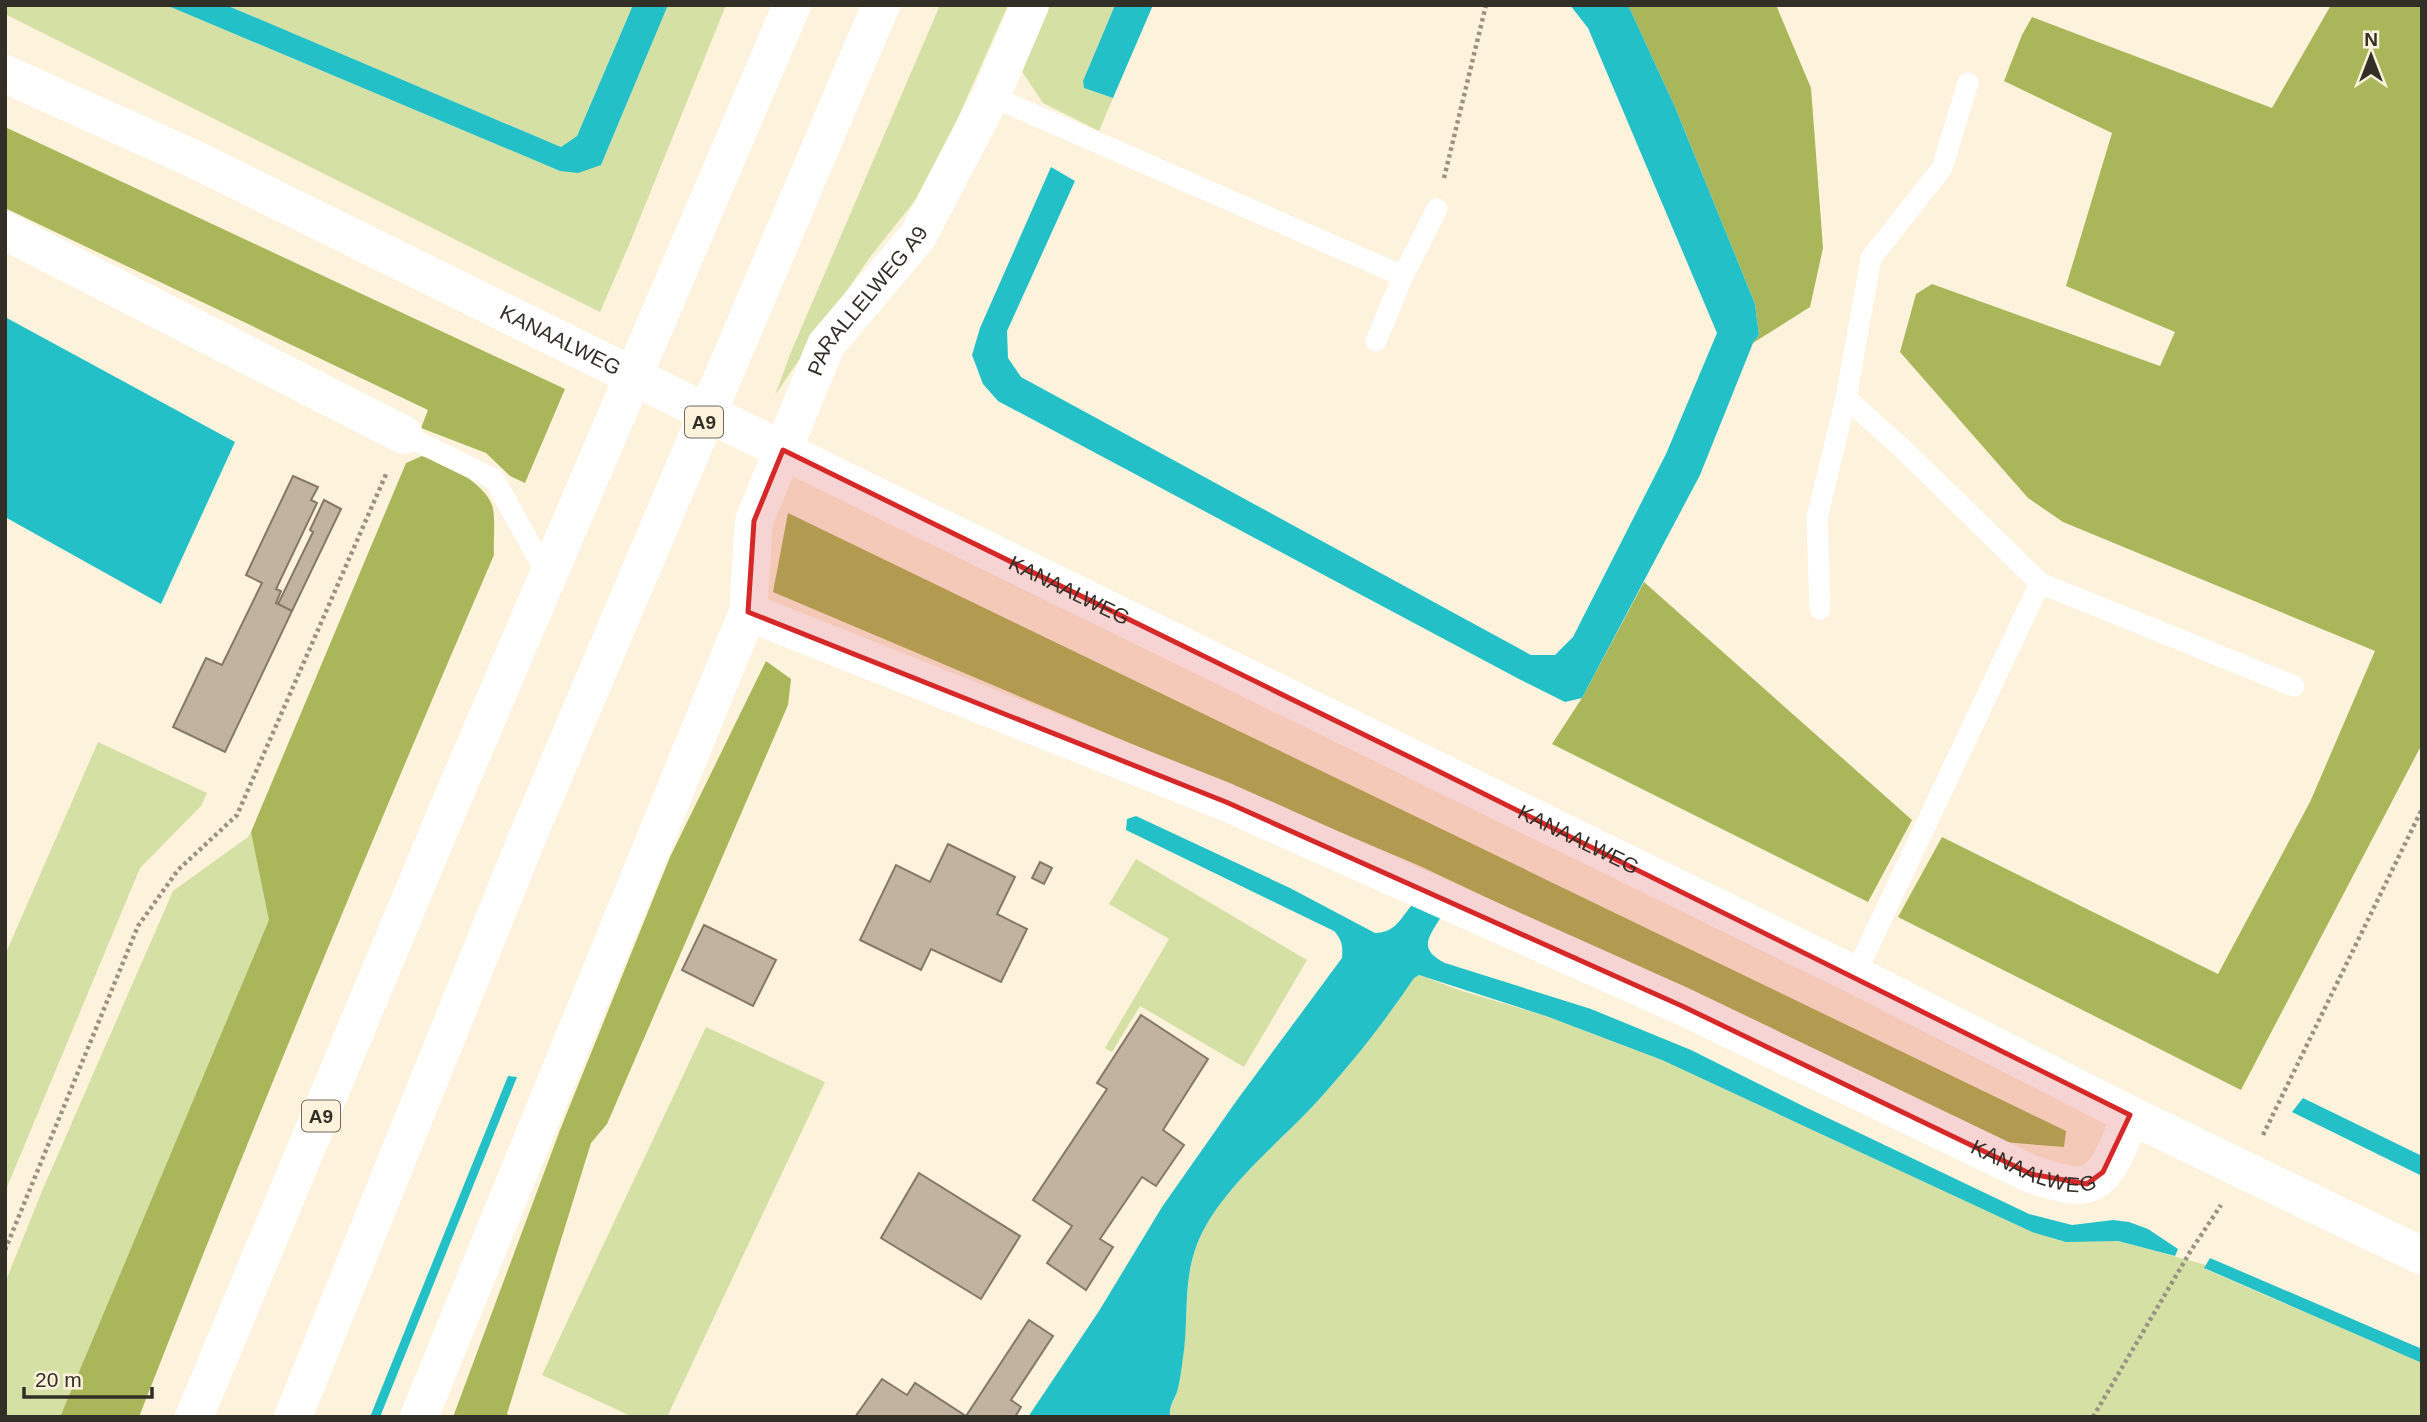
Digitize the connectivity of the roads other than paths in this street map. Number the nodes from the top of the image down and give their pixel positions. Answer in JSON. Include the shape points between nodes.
{"nodes":[{"id":1,"x":792,"y":5,"type":"edge"},
{"id":2,"x":881,"y":5,"type":"edge"},
{"id":3,"x":1030,"y":5,"type":"edge"},
{"id":4,"x":5,"y":74,"type":"edge"},
{"id":5,"x":1968,"y":83,"type":"dead end"},
{"id":6,"x":991,"y":96,"type":"junction"},
{"id":7,"x":1437,"y":209,"type":"road end"},
{"id":8,"x":5,"y":231,"type":"edge"},
{"id":9,"x":1403,"y":276,"type":"junction"},
{"id":10,"x":1376,"y":341,"type":"dead end"},
{"id":11,"x":1846,"y":398,"type":"junction"},
{"id":12,"x":404,"y":435,"type":"joint"},
{"id":13,"x":548,"y":576,"type":"junction"},
{"id":14,"x":2040,"y":583,"type":"junction"},
{"id":15,"x":1820,"y":609,"type":"dead end"},
{"id":16,"x":748,"y":611,"type":"junction"},
{"id":17,"x":2294,"y":686,"type":"dead end"},
{"id":18,"x":1855,"y":975,"type":"junction"},
{"id":19,"x":2130,"y":1115,"type":"junction"},
{"id":20,"x":2422,"y":1256,"type":"edge"},
{"id":21,"x":194,"y":1417,"type":"edge"},
{"id":22,"x":293,"y":1417,"type":"edge"},
{"id":23,"x":419,"y":1417,"type":"edge"}],
"edges":[{"from":1,"to":13,"type":"main road","number":"A9"},
{"from":2,"to":22,"type":"main road","number":"A9","via":[[527,838]]},
{"from":3,"to":6,"type":"main road","name":"PARALLELWEG A9"},
{"from":4,"to":18,"type":"main road","name":"KANAALWEG","via":[[196,160]]},
{"from":5,"to":11,"type":"lane","via":[[1942,169],[1871,258]]},
{"from":6,"to":9,"type":"lane"},
{"from":6,"to":16,"type":"main road","name":"PARALLELWEG A9","via":[[918,236],[826,345],[754,521]]},
{"from":7,"to":9,"type":"lane"},
{"from":8,"to":12,"type":"main road"},
{"from":9,"to":10,"type":"lane"},
{"from":11,"to":14,"type":"lane"},
{"from":11,"to":15,"type":"lane","via":[[1817,518]]},
{"from":12,"to":13,"type":"lane","via":[[495,479]]},
{"from":13,"to":21,"type":"main road","number":"A9"},
{"from":14,"to":17,"type":"lane"},
{"from":14,"to":18,"type":"lane"},
{"from":16,"to":19,"type":"main road","name":"KANAALWEG","via":[[1226,802],[1682,1006],[2032,1174],[2057,1183],[2087,1184],[2113,1157]]},
{"from":16,"to":23,"type":"main road","name":"PARALLELWEG A9"},
{"from":18,"to":19,"type":"main road","name":"KANAALWEG"},
{"from":19,"to":20,"type":"main road","name":"KANAALWEG"}]}
